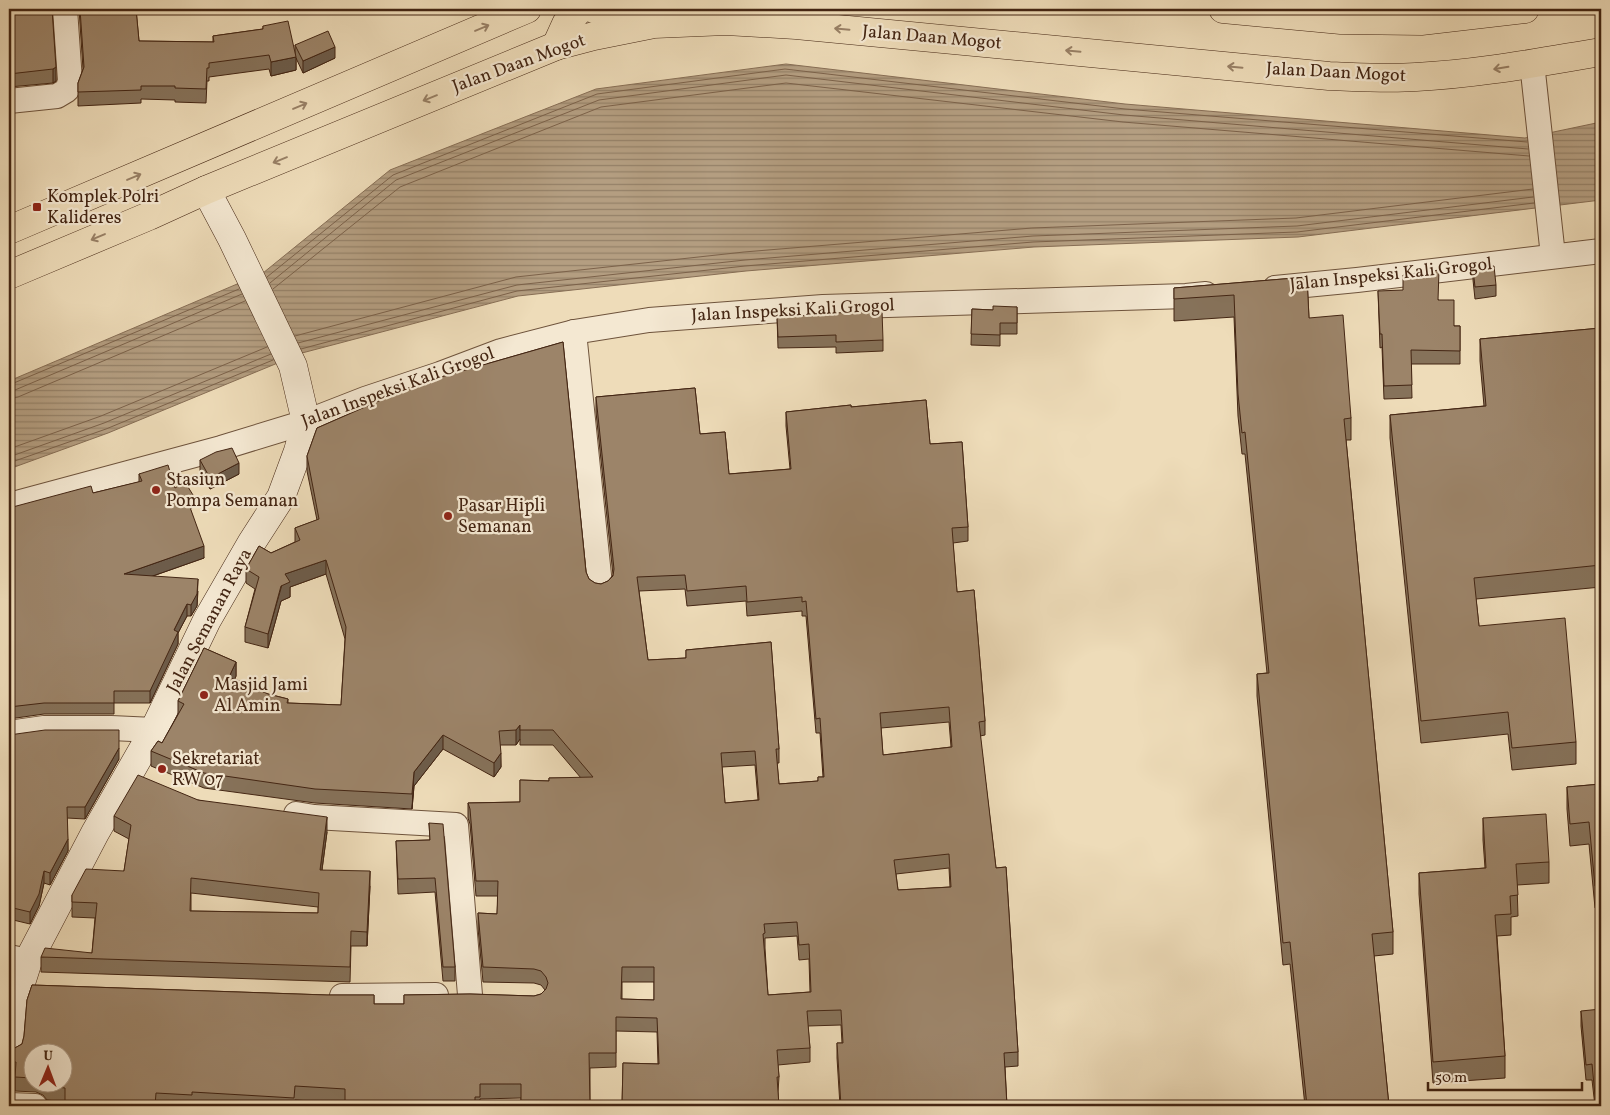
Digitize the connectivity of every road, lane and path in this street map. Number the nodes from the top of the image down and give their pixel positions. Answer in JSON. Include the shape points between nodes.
{"nodes":[{"id":1,"x":65,"y":9,"type":"edge"},
{"id":2,"x":528,"y":9,"type":"edge"},
{"id":3,"x":580,"y":9,"type":"edge"},
{"id":4,"x":594,"y":9,"type":"edge"},
{"id":5,"x":1223,"y":9,"type":"edge"},
{"id":6,"x":1525,"y":9,"type":"edge"},
{"id":7,"x":654,"y":24,"type":"junction"},
{"id":8,"x":556,"y":46,"type":"junction"},
{"id":9,"x":1601,"y":52,"type":"edge"},
{"id":10,"x":1533,"y":70,"type":"junction"},
{"id":11,"x":9,"y":101,"type":"edge"},
{"id":12,"x":206,"y":190,"type":"junction"},
{"id":13,"x":9,"y":230,"type":"edge"},
{"id":14,"x":1553,"y":251,"type":"junction"},
{"id":15,"x":1601,"y":251,"type":"edge"},
{"id":16,"x":9,"y":275,"type":"edge"},
{"id":17,"x":1253,"y":290,"type":"edge"},
{"id":18,"x":1224,"y":292,"type":"edge"},
{"id":19,"x":574,"y":332,"type":"junction"},
{"id":20,"x":306,"y":422,"type":"junction"},
{"id":21,"x":9,"y":505,"type":"edge"},
{"id":22,"x":600,"y":585,"type":"edge"},
{"id":23,"x":154,"y":730,"type":"junction"},
{"id":24,"x":9,"y":733,"type":"edge"},
{"id":25,"x":276,"y":811,"type":"edge"},
{"id":26,"x":24,"y":972,"type":"edge"},
{"id":27,"x":317,"y":996,"type":"edge"},
{"id":28,"x":9,"y":1049,"type":"edge"},
{"id":29,"x":9,"y":1106,"type":"edge"},
{"id":30,"x":35,"y":1106,"type":"edge"}],
"edges":[{"from":1,"to":11,"type":"street","via":[[70,81],[67,90],[57,96]]},
{"from":13,"to":2,"type":"highway","one_way":true},
{"from":3,"to":8,"type":"highway","via":[[566,24]]},
{"from":4,"to":7,"type":"highway"},
{"from":5,"to":6,"type":"highway","via":[[1341,20],[1421,21]]},
{"from":7,"to":8,"type":"highway","name":"Jalan Daan Mogot"},
{"from":10,"to":7,"type":"highway","name":"Jalan Daan Mogot","one_way":true,"via":[[1416,77],[1329,76],[796,25],[726,21]]},
{"from":8,"to":12,"type":"highway","name":"Jalan Daan Mogot","one_way":true},
{"from":9,"to":10,"type":"highway","name":"Jalan Daan Mogot"},
{"from":10,"to":14,"type":"street"},
{"from":12,"to":16,"type":"highway","name":"Jalan Daan Mogot","one_way":true},
{"from":12,"to":20,"type":"street","name":"Jalan Semanan Raya","via":[[293,366]]},
{"from":14,"to":15,"type":"street","name":"Jalan Inspeksi Kali Grogol"},
{"from":14,"to":17,"type":"street","name":"Jalan Inspeksi Kali Grogol","via":[[1357,280]]},
{"from":18,"to":19,"type":"street","name":"Jalan Inspeksi Kali Grogol","via":[[1186,296],[823,307],[649,320]]},
{"from":19,"to":20,"type":"street","name":"Jalan Inspeksi Kali Grogol","via":[[501,351]]},
{"from":19,"to":22,"type":"street"},
{"from":20,"to":21,"type":"street","name":"Jalan Inspeksi Kali Grogol"},
{"from":20,"to":23,"type":"street","name":"Jalan Semanan Raya","via":[[281,497],[207,620]]},
{"from":23,"to":24,"type":"street","via":[[44,728]]},
{"from":23,"to":26,"type":"street","name":"Jalan Semanan Raya","via":[[140,775]]},
{"from":25,"to":27,"type":"street","via":[[314,817],[456,825],[479,996]]},
{"from":26,"to":28,"type":"street","name":"Jalan Semanan Raya","via":[[12,1011]]},
{"from":29,"to":30,"type":"street"}]}
